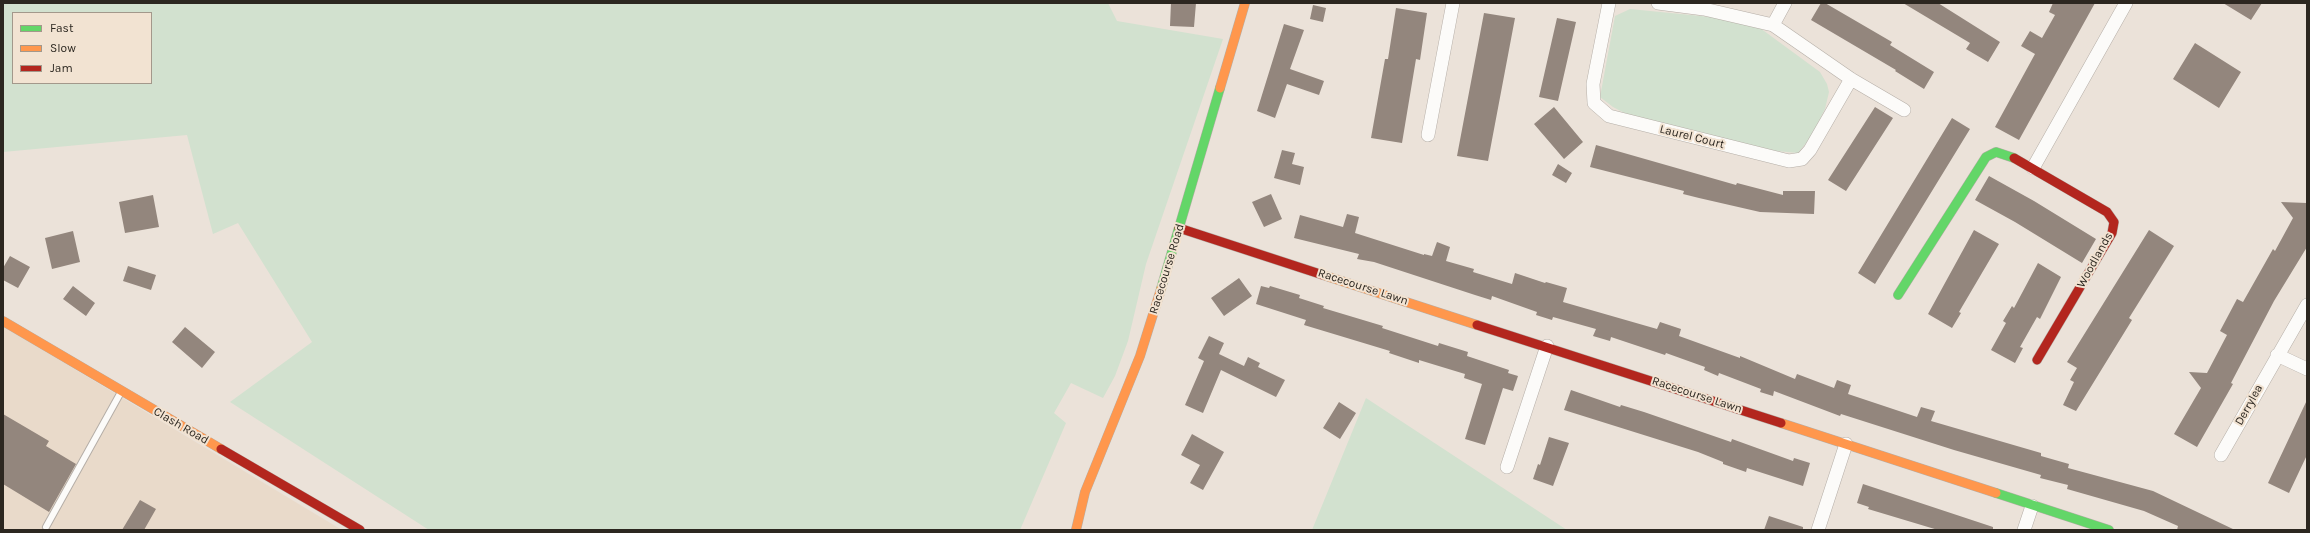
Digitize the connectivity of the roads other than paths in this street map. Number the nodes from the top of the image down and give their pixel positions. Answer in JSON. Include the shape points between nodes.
{"nodes":[{"id":1,"x":1245,"y":3,"type":"edge"},
{"id":2,"x":1453,"y":3,"type":"edge"},
{"id":3,"x":1609,"y":3,"type":"edge"},
{"id":4,"x":1658,"y":3,"type":"edge"},
{"id":5,"x":1785,"y":3,"type":"edge"},
{"id":6,"x":2126,"y":3,"type":"edge"},
{"id":7,"x":1773,"y":25,"type":"junction"},
{"id":8,"x":1851,"y":79,"type":"junction"},
{"id":9,"x":1904,"y":110,"type":"dead end"},
{"id":10,"x":1428,"y":135,"type":"dead end"},
{"id":11,"x":2033,"y":168,"type":"junction"},
{"id":12,"x":1180,"y":228,"type":"junction"},
{"id":13,"x":1898,"y":295,"type":"dead end"},
{"id":14,"x":2307,"y":306,"type":"edge"},
{"id":15,"x":3,"y":321,"type":"edge"},
{"id":16,"x":1547,"y":346,"type":"junction"},
{"id":17,"x":2277,"y":355,"type":"junction"},
{"id":18,"x":2037,"y":360,"type":"dead end"},
{"id":19,"x":2307,"y":369,"type":"edge"},
{"id":20,"x":122,"y":391,"type":"junction"},
{"id":21,"x":1846,"y":444,"type":"junction"},
{"id":22,"x":2222,"y":455,"type":"dead end"},
{"id":23,"x":1507,"y":467,"type":"dead end"},
{"id":24,"x":2032,"y":506,"type":"junction"},
{"id":25,"x":46,"y":527,"type":"dead end"},
{"id":26,"x":360,"y":530,"type":"edge"},
{"id":27,"x":1076,"y":530,"type":"edge"},
{"id":28,"x":1818,"y":530,"type":"edge"},
{"id":29,"x":2024,"y":530,"type":"edge"},
{"id":30,"x":2109,"y":530,"type":"edge"}],
"edges":[{"from":1,"to":12,"type":"street","name":"Racecourse Road"},
{"from":2,"to":10,"type":"street"},
{"from":3,"to":8,"type":"street","name":"Laurel Court","via":[[1593,84],[1594,103],[1609,116],[1789,161],[1802,158],[1810,150]]},
{"from":4,"to":7,"type":"street","via":[[1704,9]]},
{"from":5,"to":7,"type":"street"},
{"from":6,"to":11,"type":"street"},
{"from":7,"to":8,"type":"street"},
{"from":8,"to":9,"type":"street"},
{"from":11,"to":13,"type":"street","name":"Woodlands","via":[[2003,153],[1996,152],[1986,157]]},
{"from":11,"to":18,"type":"street","name":"Woodlands","via":[[2107,212],[2114,222],[2112,233]]},
{"from":12,"to":16,"type":"street","name":"Racecourse Lawn"},
{"from":12,"to":27,"type":"street","name":"Racecourse Road","via":[[1140,356],[1085,492]]},
{"from":14,"to":17,"type":"street","name":"Derrylea"},
{"from":15,"to":20,"type":"street","name":"Clash Road"},
{"from":16,"to":21,"type":"street","name":"Racecourse Lawn"},
{"from":16,"to":23,"type":"street"},
{"from":17,"to":19,"type":"street"},
{"from":17,"to":22,"type":"street","name":"Derrylea"},
{"from":20,"to":25,"type":"lane"},
{"from":20,"to":26,"type":"street","name":"Clash Road"},
{"from":21,"to":24,"type":"street","name":"Racecourse Lawn"},
{"from":21,"to":28,"type":"street"},
{"from":24,"to":29,"type":"street"},
{"from":24,"to":30,"type":"street","name":"Racecourse Lawn"}]}
